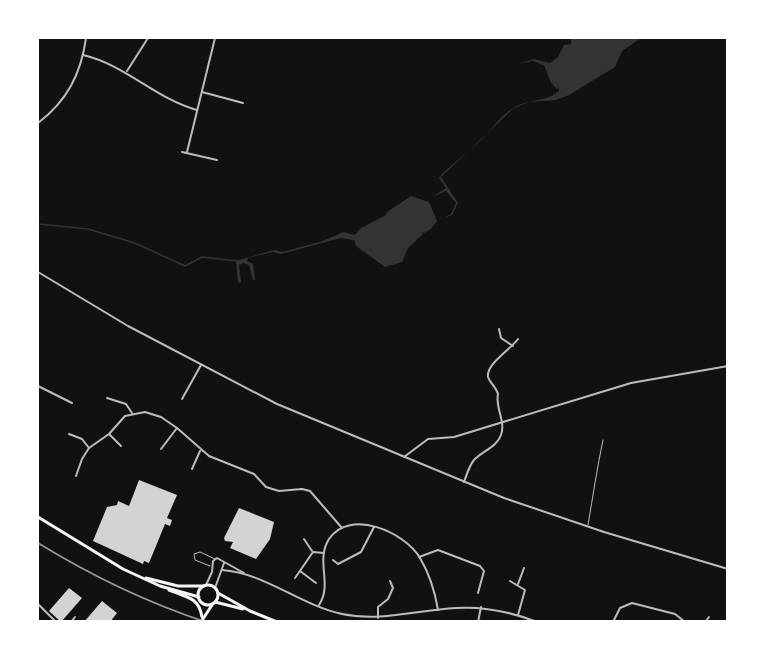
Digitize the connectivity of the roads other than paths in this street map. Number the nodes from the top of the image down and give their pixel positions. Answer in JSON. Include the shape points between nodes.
{"nodes":[{"id":1,"x":86,"y":38,"type":"edge"},
{"id":2,"x":147,"y":38,"type":"edge"},
{"id":3,"x":215,"y":38,"type":"edge"},
{"id":4,"x":83,"y":55,"type":"junction"},
{"id":5,"x":127,"y":72,"type":"junction"},
{"id":6,"x":202,"y":93,"type":"junction"},
{"id":7,"x":243,"y":103,"type":"dead end"},
{"id":8,"x":197,"y":110,"type":"junction"},
{"id":9,"x":38,"y":123,"type":"edge"},
{"id":10,"x":182,"y":152,"type":"dead end"},
{"id":11,"x":187,"y":152,"type":"junction"},
{"id":12,"x":217,"y":160,"type":"dead end"},
{"id":13,"x":38,"y":272,"type":"edge"},
{"id":14,"x":499,"y":329,"type":"dead end"},
{"id":15,"x":518,"y":339,"type":"dead end"},
{"id":16,"x":513,"y":346,"type":"junction"},
{"id":17,"x":201,"y":365,"type":"junction"},
{"id":18,"x":728,"y":366,"type":"edge"},
{"id":19,"x":38,"y":386,"type":"edge"},
{"id":20,"x":107,"y":398,"type":"dead end"},
{"id":21,"x":182,"y":399,"type":"dead end"},
{"id":22,"x":72,"y":404,"type":"dead end"},
{"id":23,"x":132,"y":413,"type":"junction"},
{"id":24,"x":501,"y":422,"type":"junction"},
{"id":25,"x":177,"y":428,"type":"junction"},
{"id":26,"x":69,"y":434,"type":"dead end"},
{"id":27,"x":109,"y":434,"type":"junction"},
{"id":28,"x":603,"y":440,"type":"dead end"},
{"id":29,"x":122,"y":446,"type":"dead end"},
{"id":30,"x":89,"y":448,"type":"junction"},
{"id":31,"x":161,"y":449,"type":"dead end"},
{"id":32,"x":200,"y":451,"type":"junction"},
{"id":33,"x":404,"y":457,"type":"junction"},
{"id":34,"x":192,"y":469,"type":"dead end"},
{"id":35,"x":76,"y":476,"type":"dead end"},
{"id":36,"x":464,"y":482,"type":"junction"},
{"id":37,"x":38,"y":518,"type":"edge"},
{"id":38,"x":374,"y":527,"type":"junction"},
{"id":39,"x":587,"y":527,"type":"junction"},
{"id":40,"x":342,"y":528,"type":"junction"},
{"id":41,"x":304,"y":539,"type":"dead end"},
{"id":42,"x":313,"y":552,"type":"junction"},
{"id":43,"x":324,"y":553,"type":"junction"},
{"id":44,"x":419,"y":557,"type":"junction"},
{"id":45,"x":215,"y":559,"type":"junction"},
{"id":46,"x":333,"y":560,"type":"dead end"},
{"id":47,"x":224,"y":561,"type":"junction"},
{"id":48,"x":212,"y":567,"type":"junction"},
{"id":49,"x":524,"y":568,"type":"dead end"},
{"id":50,"x":728,"y":569,"type":"edge"},
{"id":51,"x":222,"y":570,"type":"junction"},
{"id":52,"x":300,"y":571,"type":"junction"},
{"id":53,"x":133,"y":573,"type":"junction"},
{"id":54,"x":244,"y":573,"type":"junction"},
{"id":55,"x":295,"y":578,"type":"dead end"},
{"id":56,"x":390,"y":581,"type":"dead end"},
{"id":57,"x":510,"y":581,"type":"dead end"},
{"id":58,"x":316,"y":583,"type":"dead end"},
{"id":59,"x":518,"y":584,"type":"junction"},
{"id":60,"x":160,"y":586,"type":"junction"},
{"id":61,"x":205,"y":586,"type":"junction"},
{"id":62,"x":215,"y":588,"type":"junction"},
{"id":63,"x":218,"y":593,"type":"junction"},
{"id":64,"x":478,"y":593,"type":"dead end"},
{"id":65,"x":199,"y":597,"type":"junction"},
{"id":66,"x":202,"y":603,"type":"junction"},
{"id":67,"x":214,"y":603,"type":"junction"},
{"id":68,"x":38,"y":604,"type":"edge"},
{"id":69,"x":319,"y":605,"type":"junction"},
{"id":70,"x":481,"y":608,"type":"junction"},
{"id":71,"x":438,"y":610,"type":"junction"},
{"id":72,"x":250,"y":611,"type":"junction"},
{"id":73,"x":518,"y":615,"type":"junction"},
{"id":74,"x":75,"y":617,"type":"dead end"},
{"id":75,"x":709,"y":617,"type":"dead end"},
{"id":76,"x":378,"y":618,"type":"junction"},
{"id":77,"x":201,"y":620,"type":"edge"},
{"id":78,"x":56,"y":621,"type":"edge"},
{"id":79,"x":71,"y":621,"type":"edge"},
{"id":80,"x":277,"y":621,"type":"edge"},
{"id":81,"x":478,"y":621,"type":"edge"},
{"id":82,"x":537,"y":621,"type":"edge"},
{"id":83,"x":613,"y":621,"type":"edge"},
{"id":84,"x":685,"y":621,"type":"edge"},
{"id":85,"x":705,"y":621,"type":"edge"}],
"edges":[{"from":1,"to":4,"type":"street"},
{"from":2,"to":5,"type":"street"},
{"from":3,"to":6,"type":"street"},
{"from":4,"to":5,"type":"street"},
{"from":4,"to":9,"type":"street","via":[[71,88]]},
{"from":5,"to":8,"type":"street","via":[[176,103]]},
{"from":6,"to":7,"type":"street"},
{"from":6,"to":8,"type":"street"},
{"from":8,"to":11,"type":"street"},
{"from":10,"to":11,"type":"street"},
{"from":11,"to":12,"type":"street"},
{"from":13,"to":17,"type":"street"},
{"from":14,"to":16,"type":"street","via":[[501,339]]},
{"from":15,"to":16,"type":"street"},
{"from":16,"to":24,"type":"street","via":[[488,371],[497,390]]},
{"from":17,"to":21,"type":"street"},
{"from":17,"to":33,"type":"street","via":[[258,395]]},
{"from":18,"to":24,"type":"street","via":[[631,383]]},
{"from":19,"to":22,"type":"street"},
{"from":20,"to":23,"type":"street","via":[[126,404]]},
{"from":23,"to":25,"type":"street","via":[[154,414]]},
{"from":23,"to":27,"type":"street","via":[[124,416]]},
{"from":24,"to":33,"type":"street","via":[[454,437],[428,440]]},
{"from":24,"to":36,"type":"street","via":[[500,438],[473,461]]},
{"from":25,"to":31,"type":"street"},
{"from":25,"to":32,"type":"street"},
{"from":26,"to":30,"type":"street"},
{"from":27,"to":29,"type":"street"},
{"from":27,"to":30,"type":"street"},
{"from":28,"to":39,"type":"lane"},
{"from":30,"to":35,"type":"street"},
{"from":32,"to":34,"type":"street"},
{"from":32,"to":40,"type":"street","via":[[254,474],[266,487],[310,491]]},
{"from":33,"to":36,"type":"street"},
{"from":36,"to":39,"type":"street"},
{"from":37,"to":53,"type":"main road"},
{"from":38,"to":40,"type":"street","via":[[360,524]]},
{"from":38,"to":44,"type":"street","via":[[402,539]]},
{"from":38,"to":46,"type":"street","via":[[361,552],[338,564]]},
{"from":39,"to":50,"type":"street"},
{"from":40,"to":43,"type":"street","via":[[330,538]]},
{"from":41,"to":42,"type":"street"},
{"from":42,"to":43,"type":"street"},
{"from":42,"to":52,"type":"street"},
{"from":43,"to":69,"type":"street","via":[[325,594]]},
{"from":44,"to":64,"type":"street","via":[[438,550],[480,566],[484,571]]},
{"from":44,"to":71,"type":"street"},
{"from":45,"to":47,"type":"street"},
{"from":45,"to":48,"type":"street"},
{"from":45,"to":48,"type":"lane","via":[[197,552],[193,555],[195,560]]},
{"from":47,"to":51,"type":"street"},
{"from":47,"to":54,"type":"street"},
{"from":48,"to":61,"type":"street"},
{"from":49,"to":59,"type":"street"},
{"from":51,"to":54,"type":"street"},
{"from":51,"to":62,"type":"street"},
{"from":52,"to":55,"type":"street"},
{"from":52,"to":58,"type":"street"},
{"from":53,"to":60,"type":"main road"},
{"from":53,"to":61,"type":"main road","via":[[178,586]]},
{"from":54,"to":69,"type":"street"},
{"from":56,"to":76,"type":"street","via":[[393,588],[378,607]]},
{"from":57,"to":59,"type":"street"},
{"from":59,"to":73,"type":"street","via":[[525,592]]},
{"from":60,"to":65,"type":"main road"},
{"from":60,"to":77,"type":"main road","via":[[194,600],[200,606]]},
{"from":61,"to":62,"type":"main road"},
{"from":61,"to":65,"type":"main road"},
{"from":62,"to":63,"type":"main road"},
{"from":63,"to":67,"type":"main road"},
{"from":63,"to":72,"type":"main road"},
{"from":65,"to":66,"type":"main road"},
{"from":66,"to":67,"type":"main road"},
{"from":66,"to":77,"type":"main road"},
{"from":67,"to":72,"type":"main road"},
{"from":67,"to":77,"type":"main road"},
{"from":68,"to":78,"type":"street"},
{"from":69,"to":76,"type":"street","via":[[340,614]]},
{"from":70,"to":71,"type":"street"},
{"from":70,"to":73,"type":"street"},
{"from":70,"to":81,"type":"street"},
{"from":71,"to":76,"type":"street"},
{"from":72,"to":80,"type":"main road"},
{"from":73,"to":82,"type":"street"},
{"from":74,"to":79,"type":"street"},
{"from":75,"to":85,"type":"street"},
{"from":83,"to":84,"type":"street","via":[[620,608],[632,603],[675,614]]}]}
